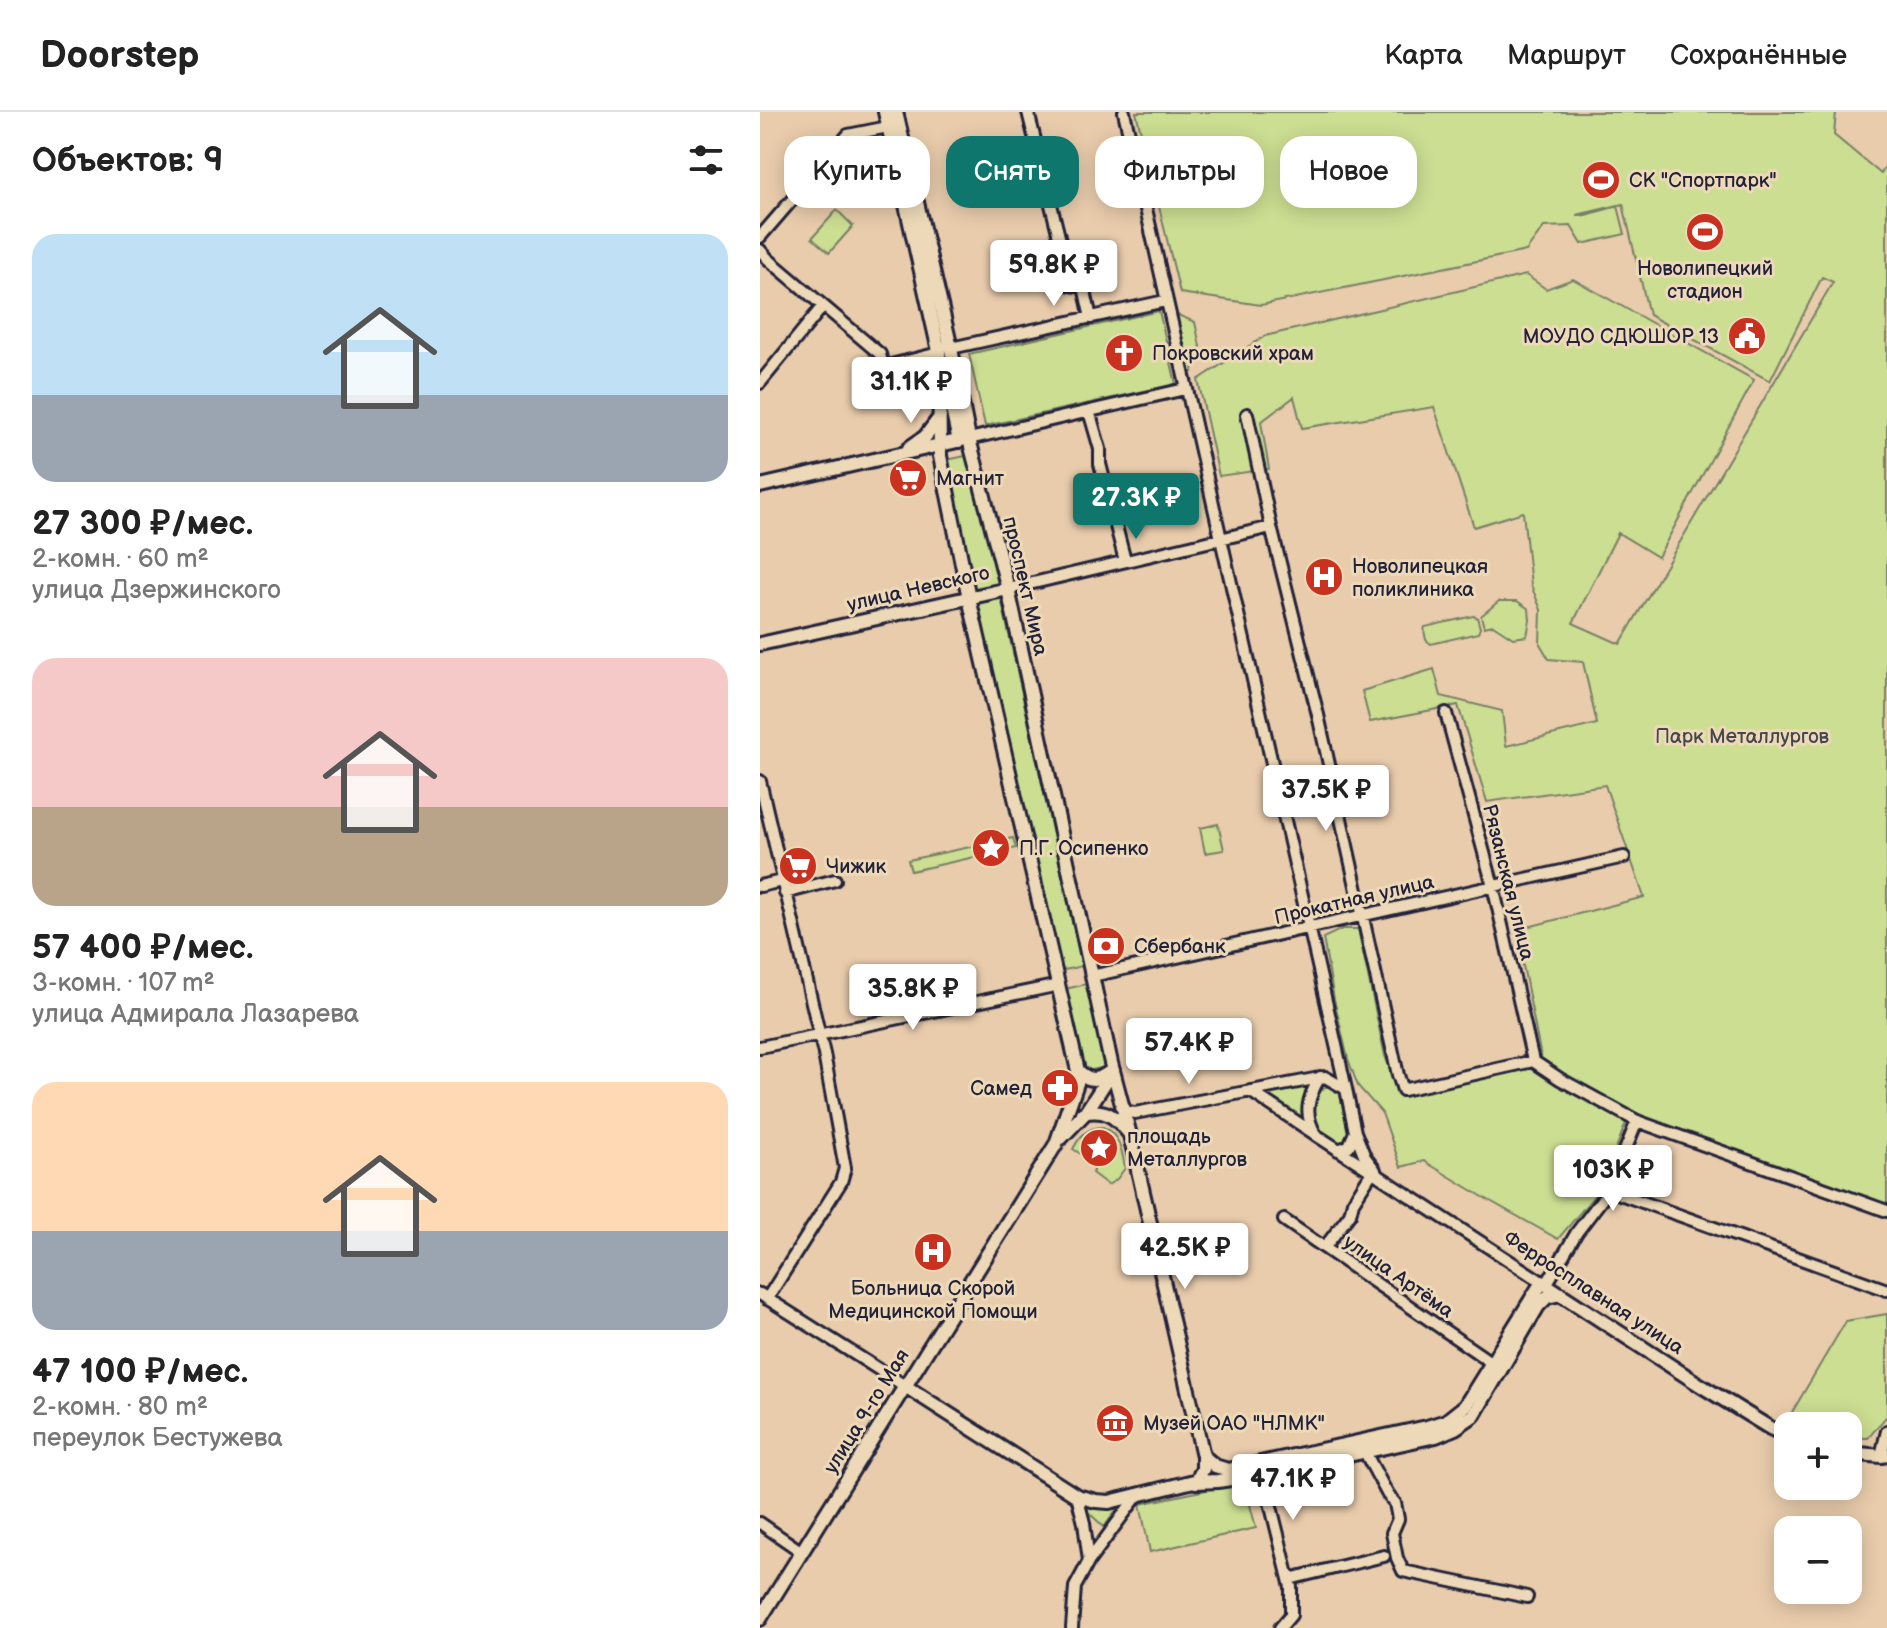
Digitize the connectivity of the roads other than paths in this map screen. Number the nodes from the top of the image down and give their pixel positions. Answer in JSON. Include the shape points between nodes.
{"nodes":[{"id":1,"x":885,"y":112,"type":"edge"},
{"id":2,"x":896,"y":112,"type":"edge"},
{"id":3,"x":1028,"y":112,"type":"edge"},
{"id":4,"x":1124,"y":112,"type":"edge"},
{"id":5,"x":888,"y":127,"type":"junction"},
{"id":6,"x":760,"y":237,"type":"edge"},
{"id":7,"x":760,"y":250,"type":"edge"},
{"id":8,"x":1165,"y":301,"type":"junction"},
{"id":9,"x":823,"y":306,"type":"junction"},
{"id":10,"x":1091,"y":318,"type":"junction"},
{"id":11,"x":943,"y":349,"type":"junction"},
{"id":12,"x":760,"y":383,"type":"edge"},
{"id":13,"x":1185,"y":389,"type":"junction"},
{"id":14,"x":1089,"y":411,"type":"junction"},
{"id":15,"x":1247,"y":414,"type":"dead end"},
{"id":16,"x":940,"y":417,"type":"junction"},
{"id":17,"x":964,"y":440,"type":"junction"},
{"id":18,"x":940,"y":444,"type":"junction"},
{"id":19,"x":904,"y":452,"type":"junction"},
{"id":20,"x":760,"y":486,"type":"edge"},
{"id":21,"x":1271,"y":527,"type":"junction"},
{"id":22,"x":1220,"y":539,"type":"junction"},
{"id":23,"x":1125,"y":561,"type":"junction"},
{"id":24,"x":1008,"y":589,"type":"junction"},
{"id":25,"x":969,"y":598,"type":"junction"},
{"id":26,"x":760,"y":644,"type":"edge"},
{"id":27,"x":1446,"y":713,"type":"dead end"},
{"id":28,"x":760,"y":781,"type":"edge"},
{"id":29,"x":1624,"y":857,"type":"dead end"},
{"id":30,"x":835,"y":880,"type":"dead end"},
{"id":31,"x":782,"y":881,"type":"junction"},
{"id":32,"x":760,"y":886,"type":"edge"},
{"id":33,"x":1493,"y":886,"type":"junction"},
{"id":34,"x":785,"y":893,"type":"junction"},
{"id":35,"x":1361,"y":916,"type":"junction"},
{"id":36,"x":1309,"y":928,"type":"junction"},
{"id":37,"x":1092,"y":976,"type":"junction"},
{"id":38,"x":1059,"y":985,"type":"junction"},
{"id":39,"x":819,"y":1033,"type":"junction"},
{"id":40,"x":760,"y":1047,"type":"edge"},
{"id":41,"x":1337,"y":1056,"type":"junction"},
{"id":42,"x":1533,"y":1061,"type":"junction"},
{"id":43,"x":1113,"y":1070,"type":"junction"},
{"id":44,"x":1078,"y":1071,"type":"junction"},
{"id":45,"x":1322,"y":1077,"type":"junction"},
{"id":46,"x":1346,"y":1089,"type":"junction"},
{"id":47,"x":1250,"y":1091,"type":"junction"},
{"id":48,"x":1100,"y":1111,"type":"junction"},
{"id":49,"x":1086,"y":1112,"type":"junction"},
{"id":50,"x":1130,"y":1112,"type":"junction"},
{"id":51,"x":1637,"y":1121,"type":"junction"},
{"id":52,"x":1065,"y":1122,"type":"junction"},
{"id":53,"x":1355,"y":1132,"type":"junction"},
{"id":54,"x":1130,"y":1135,"type":"junction"},
{"id":55,"x":1316,"y":1135,"type":"junction"},
{"id":56,"x":1056,"y":1144,"type":"junction"},
{"id":57,"x":1338,"y":1150,"type":"junction"},
{"id":58,"x":1377,"y":1175,"type":"junction"},
{"id":59,"x":1609,"y":1190,"type":"junction"},
{"id":60,"x":1887,"y":1211,"type":"edge"},
{"id":61,"x":1284,"y":1220,"type":"dead end"},
{"id":62,"x":1325,"y":1247,"type":"junction"},
{"id":63,"x":1544,"y":1283,"type":"junction"},
{"id":64,"x":1887,"y":1290,"type":"edge"},
{"id":65,"x":1561,"y":1294,"type":"junction"},
{"id":66,"x":764,"y":1296,"type":"edge"},
{"id":67,"x":1492,"y":1363,"type":"junction"},
{"id":68,"x":905,"y":1386,"type":"junction"},
{"id":69,"x":1774,"y":1430,"type":"edge"},
{"id":70,"x":1887,"y":1431,"type":"edge"},
{"id":71,"x":1364,"y":1446,"type":"junction"},
{"id":72,"x":1862,"y":1454,"type":"edge"},
{"id":73,"x":1203,"y":1456,"type":"junction"},
{"id":74,"x":1884,"y":1456,"type":"edge"},
{"id":75,"x":1262,"y":1468,"type":"junction"},
{"id":76,"x":1228,"y":1470,"type":"junction"},
{"id":77,"x":1196,"y":1482,"type":"junction"},
{"id":78,"x":1077,"y":1496,"type":"junction"},
{"id":79,"x":1137,"y":1496,"type":"junction"},
{"id":80,"x":760,"y":1523,"type":"edge"},
{"id":81,"x":802,"y":1552,"type":"junction"},
{"id":82,"x":1384,"y":1556,"type":"dead end"},
{"id":83,"x":1089,"y":1561,"type":"junction"},
{"id":84,"x":1290,"y":1583,"type":"junction"},
{"id":85,"x":1527,"y":1597,"type":"dead end"},
{"id":86,"x":760,"y":1619,"type":"edge"},
{"id":87,"x":1072,"y":1628,"type":"edge"},
{"id":88,"x":1280,"y":1628,"type":"edge"}],
"edges":[{"from":1,"to":5,"type":"main road","name":"проспект Мира"},
{"from":2,"to":11,"type":"main road","name":"проспект Мира"},
{"from":3,"to":10,"type":"street","via":[[1071,285],[1084,287]]},
{"from":4,"to":8,"type":"street"},
{"from":5,"to":6,"type":"street","via":[[848,135]]},
{"from":5,"to":11,"type":"main road","name":"проспект Мира"},
{"from":7,"to":9,"type":"street"},
{"from":8,"to":10,"type":"street"},
{"from":8,"to":13,"type":"street"},
{"from":9,"to":11,"type":"street","via":[[880,354],[883,367]]},
{"from":9,"to":12,"type":"street"},
{"from":10,"to":11,"type":"street"},
{"from":11,"to":16,"type":"main road","name":"проспект Мира"},
{"from":11,"to":17,"type":"main road","name":"проспект Мира"},
{"from":13,"to":14,"type":"street"},
{"from":13,"to":22,"type":"street"},
{"from":14,"to":17,"type":"street"},
{"from":14,"to":23,"type":"street"},
{"from":15,"to":21,"type":"street"},
{"from":16,"to":18,"type":"main road","name":"проспект Мира"},
{"from":16,"to":19,"type":"main road"},
{"from":17,"to":18,"type":"main road"},
{"from":17,"to":24,"type":"main road","name":"проспект Мира"},
{"from":18,"to":19,"type":"main road"},
{"from":18,"to":25,"type":"main road","name":"проспект Мира"},
{"from":19,"to":20,"type":"main road"},
{"from":21,"to":22,"type":"street","name":"улица Невского"},
{"from":21,"to":35,"type":"street"},
{"from":22,"to":23,"type":"street","name":"улица Невского"},
{"from":22,"to":36,"type":"street"},
{"from":23,"to":24,"type":"street","name":"улица Невского"},
{"from":24,"to":25,"type":"main road","name":"улица Невского"},
{"from":24,"to":37,"type":"main road","name":"проспект Мира"},
{"from":25,"to":26,"type":"main road","name":"улица Невского"},
{"from":25,"to":38,"type":"main road","name":"проспект Мира"},
{"from":27,"to":33,"type":"street","name":"Рязанская улица"},
{"from":28,"to":31,"type":"street"},
{"from":29,"to":33,"type":"street","name":"Прокатная улица"},
{"from":30,"to":34,"type":"street"},
{"from":31,"to":32,"type":"street"},
{"from":31,"to":34,"type":"street"},
{"from":33,"to":35,"type":"street","name":"Прокатная улица"},
{"from":33,"to":42,"type":"street","name":"Рязанская улица"},
{"from":34,"to":39,"type":"street"},
{"from":35,"to":36,"type":"street","name":"Прокатная улица"},
{"from":35,"to":42,"type":"street","via":[[1403,1090]]},
{"from":36,"to":37,"type":"street","name":"Прокатная улица"},
{"from":36,"to":41,"type":"street"},
{"from":37,"to":43,"type":"main road","name":"проспект Мира"},
{"from":38,"to":39,"type":"street"},
{"from":38,"to":44,"type":"main road","name":"проспект Мира"},
{"from":39,"to":40,"type":"street"},
{"from":39,"to":66,"type":"street","via":[[845,1168],[841,1182]]},
{"from":41,"to":45,"type":"street"},
{"from":41,"to":46,"type":"street"},
{"from":42,"to":51,"type":"street"},
{"from":43,"to":44,"type":"main road","via":[[1095,1079]]},
{"from":43,"to":49,"type":"main road"},
{"from":43,"to":50,"type":"main road","name":"проспект Мира"},
{"from":44,"to":52,"type":"main road","name":"проспект Мира"},
{"from":45,"to":46,"type":"street"},
{"from":45,"to":47,"type":"street"},
{"from":45,"to":55,"type":"street","via":[[1307,1107]]},
{"from":46,"to":53,"type":"street"},
{"from":47,"to":50,"type":"street"},
{"from":47,"to":55,"type":"street"},
{"from":48,"to":49,"type":"main road"},
{"from":48,"to":50,"type":"main road"},
{"from":48,"to":54,"type":"main road","via":[[1117,1119]]},
{"from":49,"to":52,"type":"main road"},
{"from":49,"to":56,"type":"main road"},
{"from":50,"to":54,"type":"main road","name":"проспект Мира"},
{"from":51,"to":59,"type":"street"},
{"from":51,"to":60,"type":"street"},
{"from":52,"to":56,"type":"main road","name":"проспект Мира"},
{"from":53,"to":57,"type":"street","via":[[1349,1146]]},
{"from":53,"to":58,"type":"street"},
{"from":54,"to":73,"type":"main road"},
{"from":55,"to":57,"type":"street","name":"Ферросплавная улица"},
{"from":56,"to":68,"type":"main road","name":"улица 9-го Мая"},
{"from":57,"to":58,"type":"street","name":"Ферросплавная улица"},
{"from":58,"to":62,"type":"street"},
{"from":58,"to":63,"type":"street","name":"Ферросплавная улица"},
{"from":59,"to":63,"type":"street"},
{"from":59,"to":64,"type":"street"},
{"from":61,"to":62,"type":"street","name":"улица Артёма"},
{"from":62,"to":67,"type":"street","name":"улица Артёма"},
{"from":63,"to":65,"type":"main road","name":"Ферросплавная улица"},
{"from":63,"to":67,"type":"main road"},
{"from":65,"to":69,"type":"main road","name":"Ферросплавная улица"},
{"from":65,"to":71,"type":"main road","via":[[1538,1306],[1474,1415],[1436,1436]]},
{"from":66,"to":68,"type":"street"},
{"from":67,"to":71,"type":"main road","via":[[1465,1406],[1446,1421]]},
{"from":68,"to":78,"type":"main road"},
{"from":68,"to":81,"type":"main road","name":"улица 9-го Мая"},
{"from":70,"to":74,"type":"street"},
{"from":71,"to":75,"type":"main road"},
{"from":71,"to":85,"type":"street","via":[[1395,1503],[1398,1519],[1392,1533],[1403,1571]]},
{"from":72,"to":74,"type":"main road"},
{"from":73,"to":76,"type":"main road"},
{"from":73,"to":77,"type":"main road"},
{"from":75,"to":76,"type":"main road"},
{"from":75,"to":77,"type":"main road"},
{"from":75,"to":84,"type":"street"},
{"from":76,"to":77,"type":"main road"},
{"from":77,"to":79,"type":"main road"},
{"from":78,"to":79,"type":"main road","via":[[1109,1502]]},
{"from":78,"to":83,"type":"street"},
{"from":79,"to":83,"type":"street"},
{"from":80,"to":81,"type":"street"},
{"from":81,"to":86,"type":"main road","name":"улица 9-го Мая"},
{"from":82,"to":84,"type":"street"},
{"from":83,"to":87,"type":"street","via":[[1075,1587]]},
{"from":84,"to":88,"type":"street","via":[[1291,1615]]}]}
